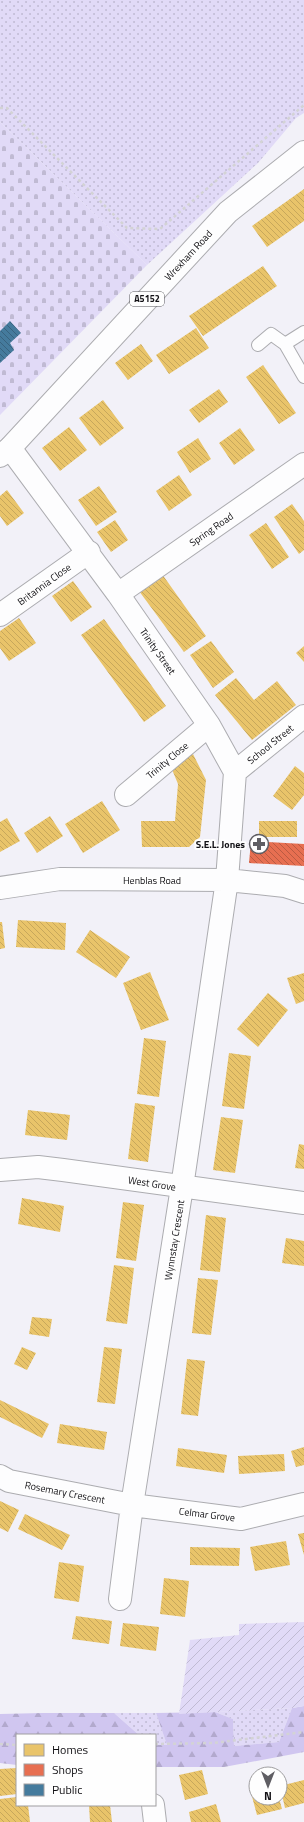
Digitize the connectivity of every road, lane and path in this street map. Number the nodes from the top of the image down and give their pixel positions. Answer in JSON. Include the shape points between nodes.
{"nodes":[{"id":1,"x":304,"y":105,"type":"edge"},
{"id":2,"x":0,"y":108,"type":"edge"},
{"id":3,"x":304,"y":152,"type":"edge"},
{"id":4,"x":304,"y":332,"type":"edge"},
{"id":5,"x":258,"y":344,"type":"dead end"},
{"id":6,"x":285,"y":344,"type":"junction"},
{"id":7,"x":304,"y":377,"type":"edge"},
{"id":8,"x":5,"y":452,"type":"edge"},
{"id":9,"x":304,"y":464,"type":"edge"},
{"id":10,"x":89,"y":552,"type":"junction"},
{"id":11,"x":118,"y":594,"type":"junction"},
{"id":12,"x":0,"y":615,"type":"edge"},
{"id":13,"x":304,"y":716,"type":"edge"},
{"id":14,"x":209,"y":725,"type":"junction"},
{"id":15,"x":235,"y":772,"type":"junction"},
{"id":16,"x":126,"y":795,"type":"dead end"},
{"id":17,"x":227,"y":880,"type":"junction"},
{"id":18,"x":0,"y":888,"type":"edge"},
{"id":19,"x":304,"y":892,"type":"edge"},
{"id":20,"x":0,"y":1170,"type":"edge"},
{"id":21,"x":182,"y":1187,"type":"junction"},
{"id":22,"x":304,"y":1203,"type":"edge"},
{"id":23,"x":0,"y":1476,"type":"edge"},
{"id":24,"x":304,"y":1504,"type":"edge"},
{"id":25,"x":132,"y":1505,"type":"junction"},
{"id":26,"x":120,"y":1599,"type":"dead end"},
{"id":27,"x":304,"y":1732,"type":"edge"},
{"id":28,"x":0,"y":1744,"type":"edge"},
{"id":29,"x":156,"y":1744,"type":"edge"},
{"id":30,"x":16,"y":1745,"type":"edge"},
{"id":31,"x":153,"y":1806,"type":"edge"},
{"id":32,"x":155,"y":1822,"type":"edge"}],
"edges":[{"from":1,"to":2,"type":"path","via":[[160,229],[127,228],[7,108]]},
{"from":3,"to":8,"type":"street","name":"Wrexham Road","number":"A5152","via":[[228,212]]},
{"from":4,"to":6,"type":"lane"},
{"from":5,"to":6,"type":"lane","via":[[271,334]]},
{"from":6,"to":7,"type":"lane"},
{"from":8,"to":10,"type":"street","name":"Trinity Street"},
{"from":9,"to":11,"type":"street","name":"Spring Road"},
{"from":10,"to":11,"type":"street","name":"Trinity Street"},
{"from":10,"to":12,"type":"street","name":"Britannia Close"},
{"from":11,"to":14,"type":"street","name":"Trinity Street"},
{"from":13,"to":15,"type":"street","name":"School Street"},
{"from":14,"to":15,"type":"street","name":"Trinity Street"},
{"from":14,"to":16,"type":"street","name":"Trinity Close"},
{"from":15,"to":17,"type":"street"},
{"from":17,"to":18,"type":"street","name":"Henblas Road","via":[[60,879]]},
{"from":17,"to":19,"type":"street","name":"Henblas Road","via":[[285,886]]},
{"from":17,"to":21,"type":"street","name":"Wynnstay Crescent"},
{"from":20,"to":21,"type":"street","name":"West Grove","via":[[38,1167]]},
{"from":21,"to":22,"type":"street","name":"West Grove"},
{"from":21,"to":25,"type":"street","name":"Wynnstay Crescent"},
{"from":23,"to":25,"type":"street","name":"Rosemary Crescent","via":[[9,1481]]},
{"from":24,"to":25,"type":"street","name":"Celmar Grove","via":[[241,1519]]},
{"from":25,"to":26,"type":"street","name":"Wynnstay Crescent"},
{"from":27,"to":29,"type":"path","via":[[213,1743]]},
{"from":28,"to":30,"type":"path"},
{"from":31,"to":32,"type":"street"}]}
